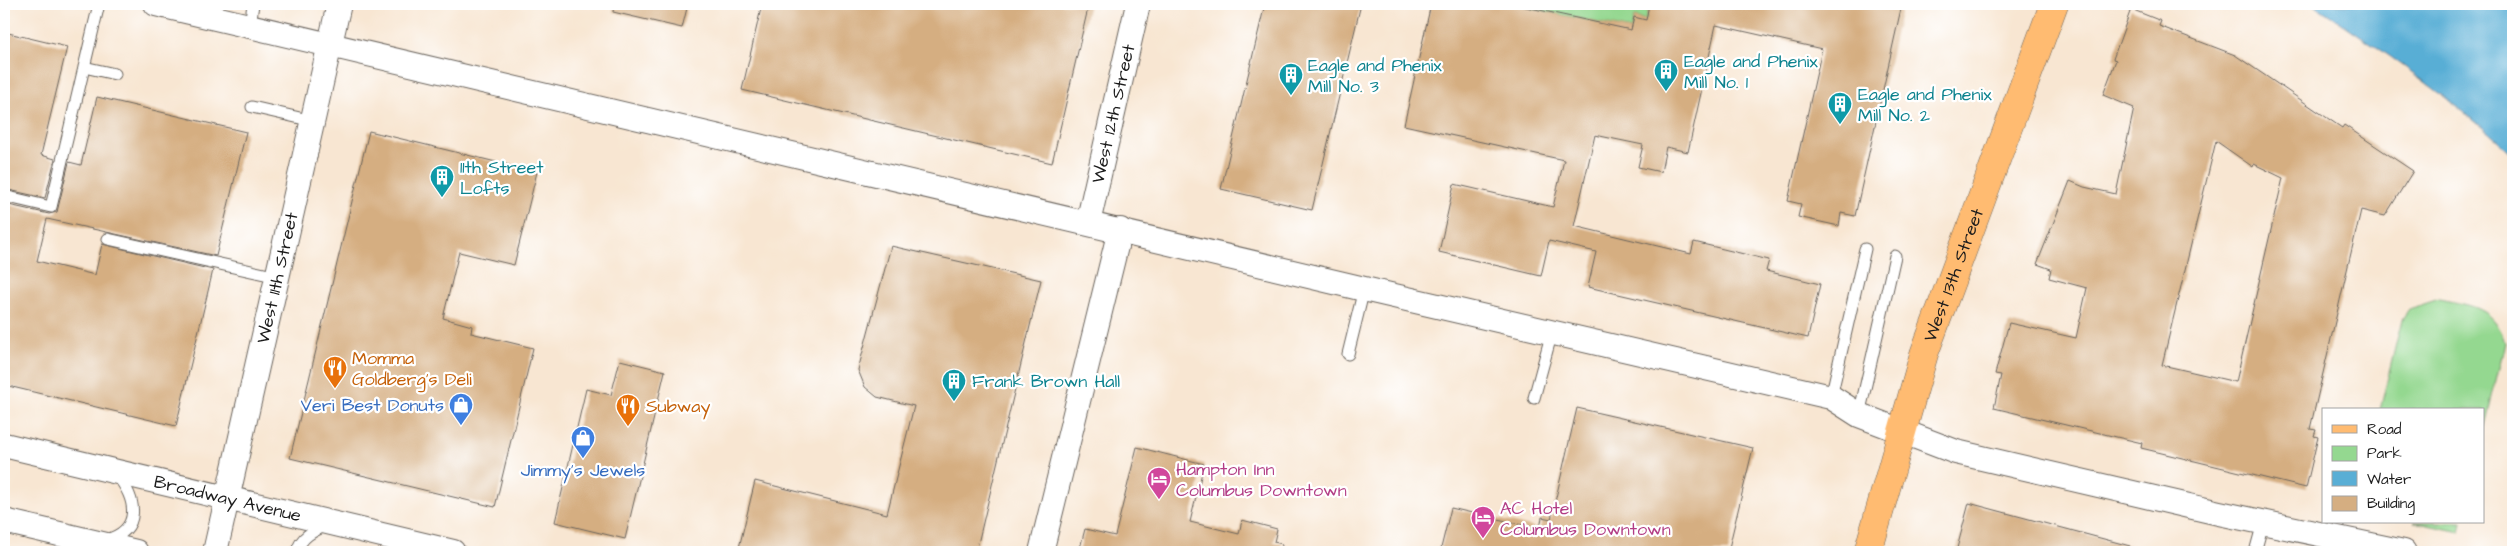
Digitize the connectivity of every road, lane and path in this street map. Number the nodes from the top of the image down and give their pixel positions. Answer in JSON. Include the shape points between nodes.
{"nodes":[{"id":1,"x":99,"y":4,"type":"edge"},
{"id":2,"x":156,"y":4,"type":"edge"},
{"id":3,"x":339,"y":4,"type":"edge"},
{"id":4,"x":1138,"y":4,"type":"edge"},
{"id":5,"x":2054,"y":4,"type":"edge"},
{"id":6,"x":252,"y":15,"type":"edge"},
{"id":7,"x":330,"y":45,"type":"junction"},
{"id":8,"x":84,"y":67,"type":"junction"},
{"id":9,"x":115,"y":74,"type":"dead end"},
{"id":10,"x":252,"y":107,"type":"dead end"},
{"id":11,"x":313,"y":121,"type":"junction"},
{"id":12,"x":4,"y":196,"type":"edge"},
{"id":13,"x":1088,"y":223,"type":"junction"},
{"id":14,"x":1120,"y":230,"type":"junction"},
{"id":15,"x":108,"y":239,"type":"dead end"},
{"id":16,"x":1865,"y":249,"type":"dead end"},
{"id":17,"x":1895,"y":256,"type":"dead end"},
{"id":18,"x":278,"y":277,"type":"junction"},
{"id":19,"x":1364,"y":290,"type":"junction"},
{"id":20,"x":1552,"y":332,"type":"junction"},
{"id":21,"x":1348,"y":354,"type":"dead end"},
{"id":22,"x":1831,"y":397,"type":"junction"},
{"id":23,"x":1534,"y":398,"type":"dead end"},
{"id":24,"x":1859,"y":415,"type":"junction"},
{"id":25,"x":4,"y":445,"type":"edge"},
{"id":26,"x":114,"y":471,"type":"junction"},
{"id":27,"x":228,"y":498,"type":"junction"},
{"id":28,"x":4,"y":521,"type":"edge"},
{"id":29,"x":331,"y":523,"type":"junction"},
{"id":30,"x":2262,"y":523,"type":"junction"},
{"id":31,"x":97,"y":543,"type":"junction"},
{"id":32,"x":136,"y":552,"type":"edge"},
{"id":33,"x":214,"y":552,"type":"edge"},
{"id":34,"x":297,"y":552,"type":"edge"},
{"id":35,"x":452,"y":552,"type":"edge"},
{"id":36,"x":1041,"y":552,"type":"edge"},
{"id":37,"x":1868,"y":552,"type":"edge"},
{"id":38,"x":2255,"y":552,"type":"edge"},
{"id":39,"x":2404,"y":552,"type":"edge"}],
"edges":[{"from":1,"to":8,"type":"lane"},
{"from":2,"to":6,"type":"street"},
{"from":3,"to":7,"type":"street","name":"West 11th Street"},
{"from":4,"to":13,"type":"street","name":"West 12th Street"},
{"from":5,"to":37,"type":"main road","name":"West 13th Street","via":[[1924,354]]},
{"from":6,"to":7,"type":"street"},
{"from":7,"to":11,"type":"street","name":"West 11th Street"},
{"from":7,"to":13,"type":"street"},
{"from":8,"to":9,"type":"lane"},
{"from":8,"to":12,"type":"lane","via":[[50,207]]},
{"from":10,"to":11,"type":"lane"},
{"from":11,"to":18,"type":"street","name":"West 11th Street"},
{"from":13,"to":14,"type":"street"},
{"from":14,"to":19,"type":"street"},
{"from":14,"to":36,"type":"street"},
{"from":15,"to":18,"type":"lane"},
{"from":16,"to":22,"type":"lane"},
{"from":17,"to":24,"type":"lane"},
{"from":18,"to":27,"type":"street","name":"West 11th Street"},
{"from":19,"to":20,"type":"street"},
{"from":19,"to":21,"type":"lane"},
{"from":20,"to":22,"type":"street"},
{"from":20,"to":23,"type":"lane"},
{"from":22,"to":24,"type":"street"},
{"from":24,"to":30,"type":"street","via":[[1956,452]]},
{"from":25,"to":26,"type":"street","name":"Broadway Avenue"},
{"from":26,"to":27,"type":"street","name":"Broadway Avenue"},
{"from":26,"to":31,"type":"lane","via":[[134,503],[133,517],[128,527],[116,537]]},
{"from":27,"to":29,"type":"street","name":"Broadway Avenue"},
{"from":27,"to":33,"type":"street","name":"West 11th Street"},
{"from":28,"to":31,"type":"street"},
{"from":29,"to":34,"type":"lane","via":[[308,533]]},
{"from":29,"to":35,"type":"street","name":"Broadway Avenue"},
{"from":30,"to":38,"type":"lane"},
{"from":30,"to":39,"type":"street"},
{"from":31,"to":32,"type":"street"}]}
